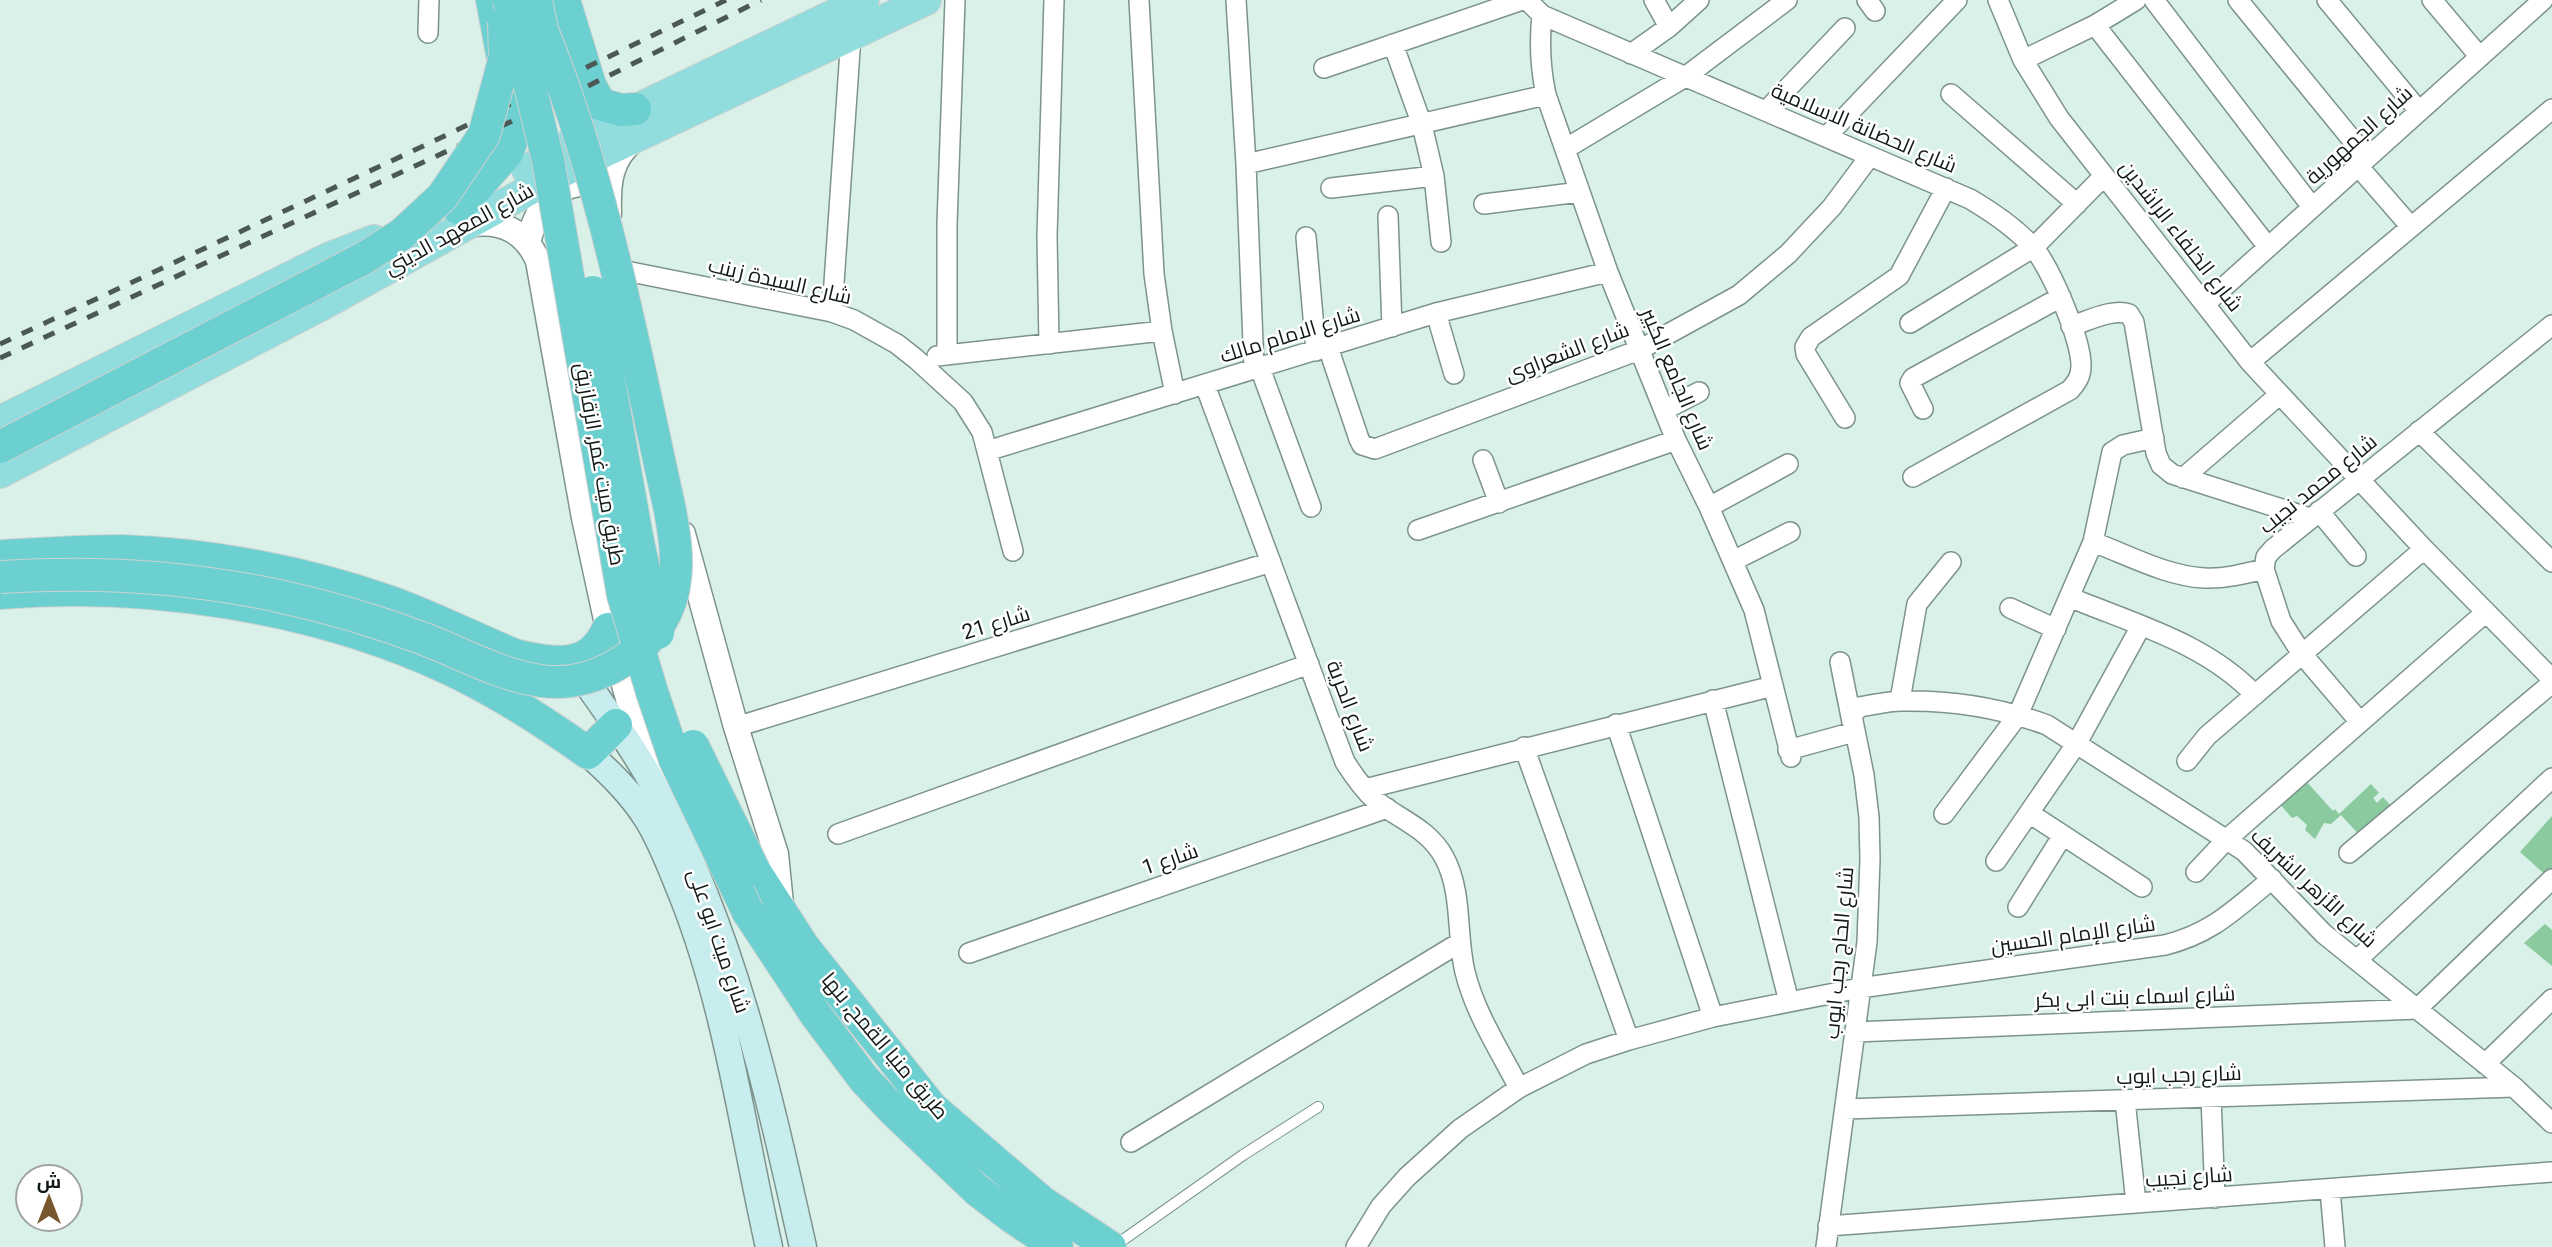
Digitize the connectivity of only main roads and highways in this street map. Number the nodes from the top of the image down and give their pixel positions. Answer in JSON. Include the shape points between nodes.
{"nodes":[{"id":1,"x":492,"y":0,"type":"edge"},
{"id":2,"x":502,"y":0,"type":"edge"},
{"id":3,"x":509,"y":0,"type":"edge"},
{"id":4,"x":564,"y":0,"type":"edge"},
{"id":5,"x":864,"y":0,"type":"edge"},
{"id":6,"x":926,"y":0,"type":"edge"},
{"id":7,"x":539,"y":15,"type":"edge"},
{"id":8,"x":635,"y":124,"type":"junction"},
{"id":9,"x":464,"y":217,"type":"junction"},
{"id":10,"x":0,"y":421,"type":"edge"},
{"id":11,"x":0,"y":447,"type":"edge"},
{"id":12,"x":0,"y":473,"type":"edge"},
{"id":13,"x":0,"y":556,"type":"edge"},
{"id":14,"x":0,"y":577,"type":"edge"},
{"id":15,"x":0,"y":593,"type":"edge"},
{"id":16,"x":608,"y":629,"type":"road end"},
{"id":17,"x":571,"y":661,"type":"junction"},
{"id":18,"x":616,"y":725,"type":"junction"},
{"id":19,"x":588,"y":753,"type":"junction"},
{"id":20,"x":754,"y":870,"type":"joint"},
{"id":21,"x":748,"y":912,"type":"joint"},
{"id":22,"x":769,"y":1247,"type":"edge"},
{"id":23,"x":803,"y":1247,"type":"edge"},
{"id":24,"x":1057,"y":1247,"type":"edge"},
{"id":25,"x":1112,"y":1247,"type":"edge"}],
"edges":[{"from":1,"to":9,"type":"highway","via":[[516,128],[507,153]]},
{"from":2,"to":11,"type":"highway","bridge":true,"via":[[505,57],[484,135],[442,197],[402,234]]},
{"from":3,"to":21,"type":"highway","name":"طريق ميت غمر, الزقازيق","bridge":true,"via":[[548,160],[623,595],[676,760]]},
{"from":4,"to":8,"type":"highway","via":[[600,104],[621,110]]},
{"from":5,"to":8,"type":"main road","name":"شارع المعهد الديني"},
{"from":6,"to":8,"type":"main road","name":"شارع المعهد الديني","via":[[851,36]]},
{"from":7,"to":14,"type":"highway","bridge":true,"via":[[599,193],[670,510],[676,580],[666,611],[648,639],[608,669],[573,680],[544,682],[507,674],[428,640],[327,607],[239,588],[128,575]]},
{"from":7,"to":20,"type":"highway","name":"طريق ميت غمر, الزقازيق","bridge":true,"via":[[638,542],[671,686],[696,754]]},
{"from":8,"to":9,"type":"main road","name":"شارع المعهد الديني","via":[[593,130],[527,170]]},
{"from":9,"to":10,"type":"main road","name":"شارع المعهد الديني","via":[[328,258]]},
{"from":9,"to":12,"type":"main road","name":"شارع المعهد الديني","via":[[293,321]]},
{"from":13,"to":17,"type":"highway","via":[[123,551],[274,569],[391,602],[515,655]]},
{"from":15,"to":19,"type":"highway","via":[[157,595],[307,618],[449,668],[537,717]]},
{"from":16,"to":17,"type":"highway","via":[[597,649]]},
{"from":17,"to":18,"type":"main road","name":"شارع ميت ابو على"},
{"from":18,"to":19,"type":"highway"},
{"from":18,"to":23,"type":"main road","name":"شارع ميت ابو على","via":[[656,790],[727,949]]},
{"from":19,"to":22,"type":"main road","name":"شارع ميت ابو على","via":[[617,780],[648,820],[693,922],[721,1016]]},
{"from":20,"to":25,"type":"highway","name":"طريق منيا القمح, بنها","via":[[803,946],[932,1108],[1042,1202]]},
{"from":21,"to":24,"type":"highway","name":"طريق منيا القمح, بنها","via":[[864,1079],[977,1190]]}]}
